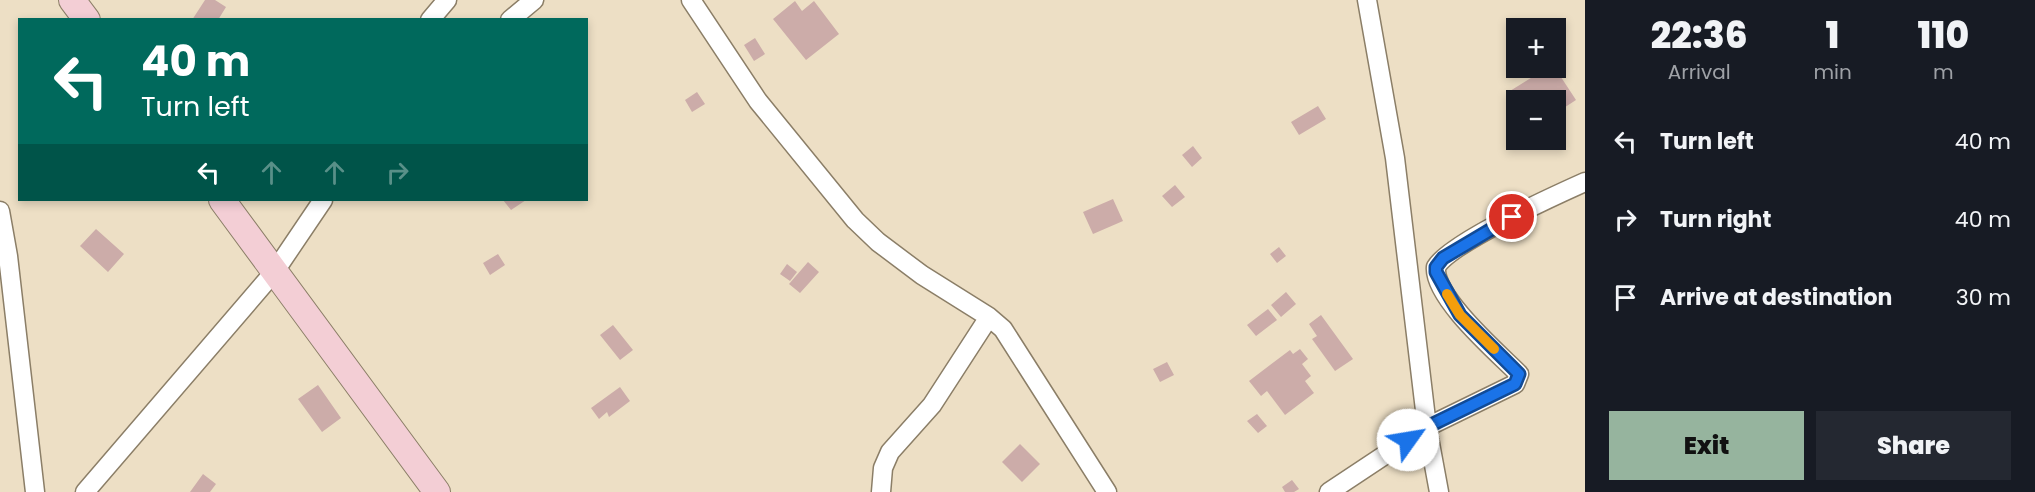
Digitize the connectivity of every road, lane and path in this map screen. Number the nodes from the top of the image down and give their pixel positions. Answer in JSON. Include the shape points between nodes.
{"nodes":[{"id":1,"x":72,"y":0,"type":"edge"},
{"id":2,"x":447,"y":0,"type":"edge"},
{"id":3,"x":534,"y":0,"type":"edge"},
{"id":4,"x":691,"y":0,"type":"edge"},
{"id":5,"x":1367,"y":0,"type":"edge"},
{"id":6,"x":86,"y":18,"type":"edge"},
{"id":7,"x":432,"y":18,"type":"edge"},
{"id":8,"x":512,"y":18,"type":"edge"},
{"id":9,"x":1585,"y":182,"type":"edge"},
{"id":10,"x":223,"y":201,"type":"edge"},
{"id":11,"x":322,"y":201,"type":"edge"},
{"id":12,"x":0,"y":212,"type":"edge"},
{"id":13,"x":275,"y":271,"type":"junction"},
{"id":14,"x":989,"y":317,"type":"junction"},
{"id":15,"x":1427,"y":427,"type":"junction"},
{"id":16,"x":35,"y":492,"type":"edge"},
{"id":17,"x":85,"y":492,"type":"edge"},
{"id":18,"x":437,"y":492,"type":"edge"},
{"id":19,"x":881,"y":492,"type":"edge"},
{"id":20,"x":1107,"y":492,"type":"edge"},
{"id":21,"x":1329,"y":492,"type":"edge"},
{"id":22,"x":1439,"y":492,"type":"edge"}],
"edges":[{"from":1,"to":6,"type":"street"},
{"from":2,"to":7,"type":"street"},
{"from":3,"to":8,"type":"street"},
{"from":4,"to":14,"type":"street","via":[[758,101],[855,220],[922,275]]},
{"from":5,"to":15,"type":"street","via":[[1395,158]]},
{"from":9,"to":15,"type":"street","via":[[1475,238],[1436,267],[1437,277],[1460,315],[1519,374],[1515,384]]},
{"from":10,"to":13,"type":"street"},
{"from":11,"to":13,"type":"street"},
{"from":12,"to":16,"type":"street"},
{"from":13,"to":17,"type":"street"},
{"from":13,"to":18,"type":"street"},
{"from":14,"to":19,"type":"street","via":[[932,405],[890,452],[883,468]]},
{"from":14,"to":20,"type":"street","via":[[1011,339]]},
{"from":15,"to":21,"type":"street"},
{"from":15,"to":22,"type":"street"}]}
